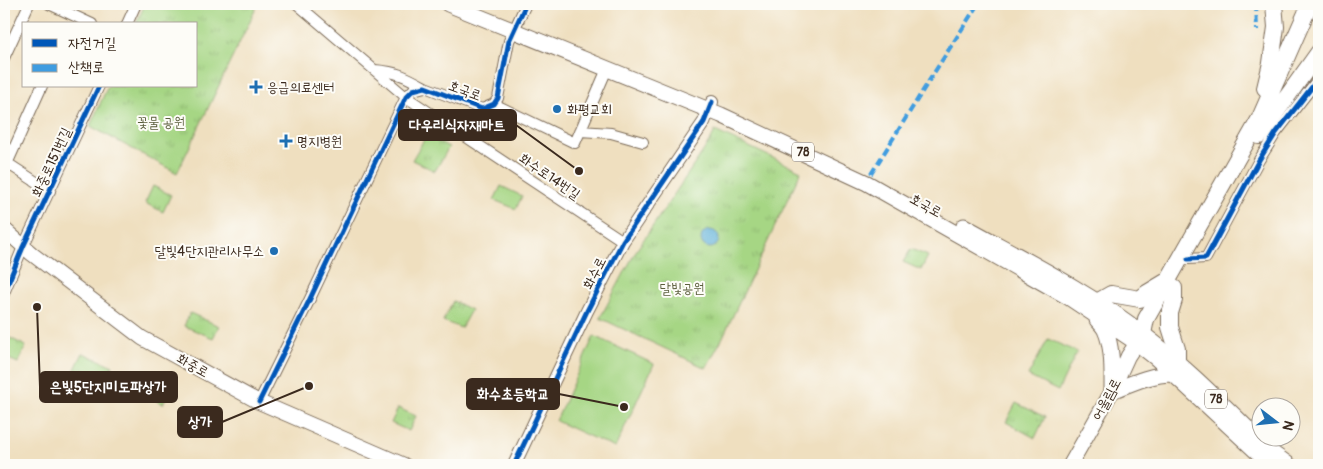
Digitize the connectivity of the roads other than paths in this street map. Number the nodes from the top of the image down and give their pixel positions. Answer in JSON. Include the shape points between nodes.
{"nodes":[{"id":1,"x":29,"y":4,"type":"edge"},
{"id":2,"x":48,"y":4,"type":"edge"},
{"id":3,"x":136,"y":4,"type":"edge"},
{"id":4,"x":298,"y":4,"type":"edge"},
{"id":5,"x":448,"y":4,"type":"edge"},
{"id":6,"x":471,"y":4,"type":"edge"},
{"id":7,"x":526,"y":4,"type":"edge"},
{"id":8,"x":1274,"y":4,"type":"edge"},
{"id":9,"x":1310,"y":4,"type":"edge"},
{"id":10,"x":1317,"y":4,"type":"edge"},
{"id":11,"x":72,"y":20,"type":"edge"},
{"id":12,"x":128,"y":22,"type":"edge"},
{"id":13,"x":1305,"y":25,"type":"junction"},
{"id":14,"x":515,"y":27,"type":"junction"},
{"id":15,"x":1319,"y":52,"type":"edge"},
{"id":16,"x":4,"y":58,"type":"edge"},
{"id":17,"x":607,"y":69,"type":"junction"},
{"id":18,"x":374,"y":70,"type":"junction"},
{"id":19,"x":1319,"y":78,"type":"edge"},
{"id":20,"x":425,"y":87,"type":"junction"},
{"id":21,"x":41,"y":88,"type":"edge"},
{"id":22,"x":98,"y":88,"type":"edge"},
{"id":23,"x":406,"y":97,"type":"junction"},
{"id":24,"x":494,"y":104,"type":"junction"},
{"id":25,"x":711,"y":106,"type":"junction"},
{"id":26,"x":1259,"y":120,"type":"junction"},
{"id":27,"x":580,"y":131,"type":"junction"},
{"id":28,"x":643,"y":142,"type":"dead end"},
{"id":29,"x":5,"y":162,"type":"edge"},
{"id":30,"x":1243,"y":165,"type":"junction"},
{"id":31,"x":50,"y":191,"type":"junction"},
{"id":32,"x":4,"y":229,"type":"edge"},
{"id":33,"x":623,"y":241,"type":"junction"},
{"id":34,"x":23,"y":247,"type":"junction"},
{"id":35,"x":1188,"y":259,"type":"junction"},
{"id":36,"x":1170,"y":285,"type":"junction"},
{"id":37,"x":4,"y":290,"type":"edge"},
{"id":38,"x":1096,"y":309,"type":"junction"},
{"id":39,"x":1140,"y":339,"type":"junction"},
{"id":40,"x":1175,"y":368,"type":"junction"},
{"id":41,"x":1112,"y":391,"type":"junction"},
{"id":42,"x":259,"y":402,"type":"junction"},
{"id":43,"x":404,"y":465,"type":"edge"},
{"id":44,"x":514,"y":465,"type":"edge"},
{"id":45,"x":1070,"y":465,"type":"edge"},
{"id":46,"x":1271,"y":465,"type":"edge"},
{"id":47,"x":1289,"y":465,"type":"edge"}],
"edges":[{"from":1,"to":16,"type":"street"},
{"from":2,"to":11,"type":"street"},
{"from":3,"to":12,"type":"street"},
{"from":4,"to":18,"type":"street","name":"화수로14번길"},
{"from":5,"to":14,"type":"main road","name":"호국로","number":"78"},
{"from":6,"to":14,"type":"main road","name":"호국로","number":"78"},
{"from":7,"to":14,"type":"street"},
{"from":8,"to":26,"type":"highway","via":[[1276,27]]},
{"from":9,"to":13,"type":"highway"},
{"from":10,"to":13,"type":"highway"},
{"from":13,"to":26,"type":"highway"},
{"from":13,"to":30,"type":"highway"},
{"from":14,"to":17,"type":"main road","name":"호국로","number":"78"},
{"from":14,"to":24,"type":"street","name":"호국로"},
{"from":14,"to":25,"type":"main road","name":"호국로","number":"78"},
{"from":15,"to":30,"type":"highway"},
{"from":17,"to":25,"type":"main road","name":"호국로","number":"78"},
{"from":17,"to":27,"type":"street"},
{"from":18,"to":20,"type":"street","name":"호국로","via":[[407,76]]},
{"from":18,"to":23,"type":"street","name":"화수로14번길"},
{"from":19,"to":35,"type":"street","via":[[1259,160],[1206,258]]},
{"from":20,"to":23,"type":"street","via":[[413,90]]},
{"from":20,"to":24,"type":"street","name":"호국로","via":[[482,109]]},
{"from":21,"to":29,"type":"street"},
{"from":22,"to":31,"type":"street","name":"화중로151번길"},
{"from":23,"to":33,"type":"street","name":"화수로14번길"},
{"from":23,"to":42,"type":"street"},
{"from":24,"to":27,"type":"street","name":"호국로","via":[[575,142]]},
{"from":25,"to":33,"type":"street","name":"화수로","via":[[704,122]]},
{"from":25,"to":38,"type":"main road","name":"호국로","number":"78","via":[[780,131],[871,174],[1071,286]]},
{"from":26,"to":36,"type":"highway"},
{"from":27,"to":28,"type":"street","name":"호국로","via":[[611,133]]},
{"from":29,"to":31,"type":"street"},
{"from":30,"to":35,"type":"highway"},
{"from":31,"to":34,"type":"street","name":"화중로151번길"},
{"from":32,"to":34,"type":"main road","name":"화중로"},
{"from":33,"to":44,"type":"street","name":"화수로"},
{"from":34,"to":37,"type":"street","name":"화중로151번길"},
{"from":34,"to":42,"type":"main road","name":"화중로","via":[[142,338]]},
{"from":35,"to":36,"type":"highway"},
{"from":36,"to":38,"type":"highway","via":[[1140,299],[1111,294]]},
{"from":36,"to":39,"type":"highway","via":[[1146,319]]},
{"from":36,"to":40,"type":"highway","via":[[1174,300],[1170,327],[1177,350]]},
{"from":38,"to":39,"type":"main road","name":"호국로","number":"78"},
{"from":38,"to":41,"type":"main road","via":[[1108,340]]},
{"from":39,"to":40,"type":"main road","name":"호국로","number":"78"},
{"from":39,"to":41,"type":"main road","name":"어울림로","via":[[1128,356]]},
{"from":40,"to":41,"type":"main road"},
{"from":40,"to":46,"type":"main road","name":"호국로","number":"78"},
{"from":40,"to":47,"type":"main road","name":"호국로","number":"78"},
{"from":41,"to":45,"type":"main road","name":"어울림로"},
{"from":42,"to":43,"type":"main road","name":"화중로"}]}
